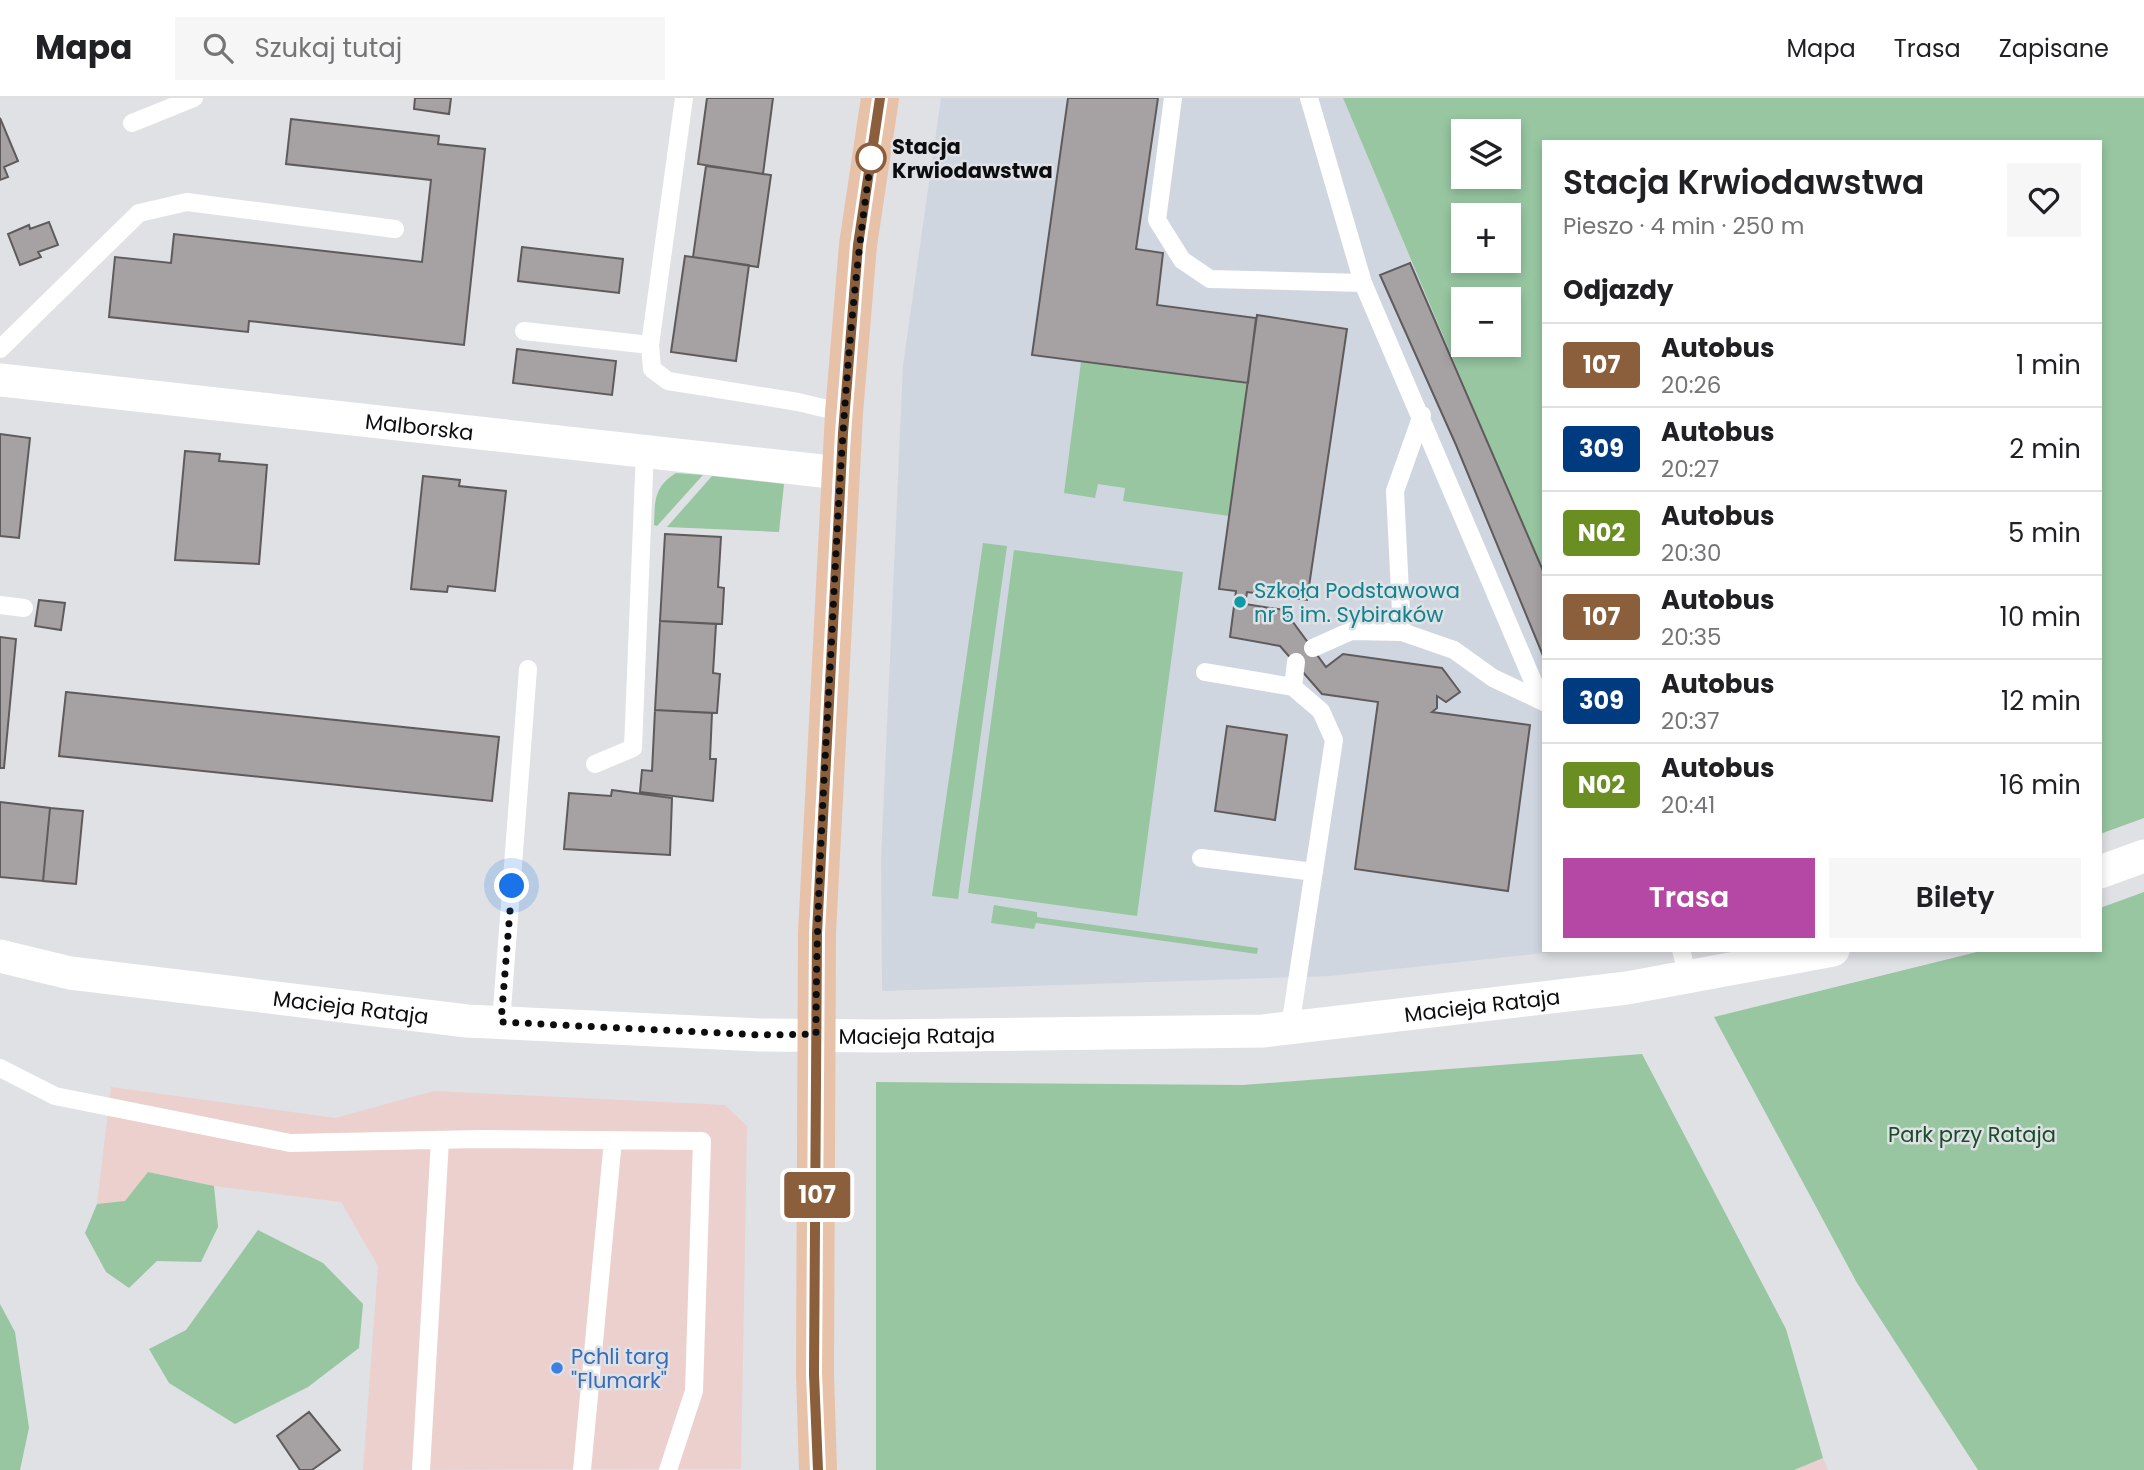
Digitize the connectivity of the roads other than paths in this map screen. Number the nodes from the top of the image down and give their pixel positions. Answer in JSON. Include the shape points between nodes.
{"nodes":[{"id":1,"x":194,"y":98,"type":"edge"},
{"id":2,"x":684,"y":98,"type":"edge"},
{"id":3,"x":880,"y":98,"type":"edge"},
{"id":4,"x":1173,"y":98,"type":"edge"},
{"id":5,"x":1309,"y":98,"type":"edge"},
{"id":6,"x":132,"y":123,"type":"dead end"},
{"id":7,"x":396,"y":229,"type":"dead end"},
{"id":8,"x":1363,"y":283,"type":"junction"},
{"id":9,"x":524,"y":331,"type":"dead end"},
{"id":10,"x":650,"y":345,"type":"junction"},
{"id":11,"x":0,"y":349,"type":"edge"},
{"id":12,"x":0,"y":380,"type":"edge"},
{"id":13,"x":844,"y":413,"type":"junction"},
{"id":14,"x":1422,"y":415,"type":"junction"},
{"id":15,"x":645,"y":450,"type":"junction"},
{"id":16,"x":840,"y":473,"type":"junction"},
{"id":17,"x":0,"y":605,"type":"edge"},
{"id":18,"x":24,"y":608,"type":"dead end"},
{"id":19,"x":1402,"y":632,"type":"junction"},
{"id":20,"x":1312,"y":648,"type":"dead end"},
{"id":21,"x":1296,"y":662,"type":"dead end"},
{"id":22,"x":528,"y":669,"type":"dead end"},
{"id":23,"x":1205,"y":672,"type":"dead end"},
{"id":24,"x":1293,"y":687,"type":"junction"},
{"id":25,"x":1542,"y":701,"type":"edge"},
{"id":26,"x":595,"y":764,"type":"dead end"},
{"id":27,"x":2144,"y":856,"type":"edge"},
{"id":28,"x":1201,"y":858,"type":"dead end"},
{"id":29,"x":2102,"y":871,"type":"edge"},
{"id":30,"x":1314,"y":873,"type":"junction"},
{"id":31,"x":1812,"y":952,"type":"edge"},
{"id":32,"x":0,"y":957,"type":"edge"},
{"id":33,"x":1685,"y":964,"type":"edge"},
{"id":34,"x":501,"y":1022,"type":"junction"},
{"id":35,"x":1290,"y":1027,"type":"junction"},
{"id":36,"x":816,"y":1034,"type":"junction"},
{"id":37,"x":0,"y":1068,"type":"edge"},
{"id":38,"x":440,"y":1140,"type":"junction"},
{"id":39,"x":614,"y":1140,"type":"junction"},
{"id":40,"x":421,"y":1470,"type":"edge"},
{"id":41,"x":582,"y":1470,"type":"edge"},
{"id":42,"x":668,"y":1470,"type":"edge"},
{"id":43,"x":818,"y":1470,"type":"edge"}],
"edges":[{"from":1,"to":6,"type":"lane"},
{"from":2,"to":10,"type":"lane"},
{"from":3,"to":13,"type":"main road","via":[[858,245]]},
{"from":4,"to":8,"type":"lane","via":[[1157,220],[1182,260],[1210,279]]},
{"from":5,"to":8,"type":"lane"},
{"from":7,"to":11,"type":"lane","via":[[187,202],[139,213]]},
{"from":8,"to":14,"type":"lane"},
{"from":9,"to":10,"type":"lane"},
{"from":10,"to":13,"type":"lane","via":[[652,369],[668,381]]},
{"from":12,"to":15,"type":"street","name":"Malborska"},
{"from":13,"to":16,"type":"main road"},
{"from":14,"to":19,"type":"lane","via":[[1395,491]]},
{"from":14,"to":25,"type":"lane"},
{"from":15,"to":16,"type":"street","name":"Malborska"},
{"from":15,"to":26,"type":"lane","via":[[633,748]]},
{"from":16,"to":36,"type":"main road"},
{"from":17,"to":18,"type":"lane"},
{"from":19,"to":20,"type":"lane","via":[[1350,631]]},
{"from":19,"to":25,"type":"lane","via":[[1454,650],[1493,678]]},
{"from":21,"to":24,"type":"lane"},
{"from":22,"to":34,"type":"lane"},
{"from":23,"to":24,"type":"lane"},
{"from":24,"to":30,"type":"lane","via":[[1321,711],[1334,740]]},
{"from":27,"to":29,"type":"street"},
{"from":28,"to":30,"type":"lane"},
{"from":30,"to":35,"type":"lane"},
{"from":31,"to":33,"type":"street","name":"Macieja Rataja"},
{"from":32,"to":34,"type":"street","name":"Macieja Rataja","via":[[70,973]]},
{"from":33,"to":35,"type":"street","name":"Macieja Rataja","via":[[1627,988]]},
{"from":34,"to":36,"type":"street","name":"Macieja Rataja"},
{"from":35,"to":36,"type":"street","name":"Macieja Rataja","via":[[1263,1031]]},
{"from":36,"to":43,"type":"main road","via":[[814,1374]]},
{"from":37,"to":38,"type":"lane","via":[[55,1096],[289,1143]]},
{"from":38,"to":39,"type":"lane"},
{"from":38,"to":40,"type":"lane"},
{"from":39,"to":41,"type":"lane"},
{"from":39,"to":42,"type":"lane","via":[[702,1141],[694,1391]]}]}
